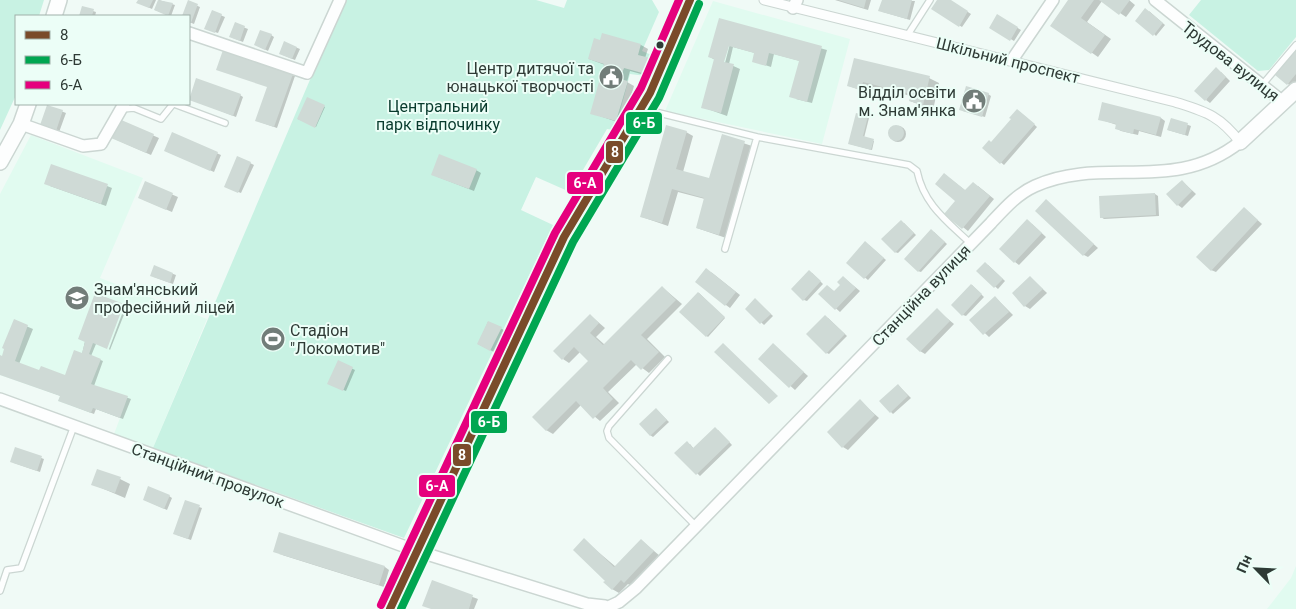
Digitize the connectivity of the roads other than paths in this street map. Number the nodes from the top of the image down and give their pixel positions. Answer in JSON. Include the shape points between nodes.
{"nodes":[{"id":1,"x":59,"y":0,"type":"edge"},
{"id":2,"x":340,"y":0,"type":"edge"},
{"id":3,"x":690,"y":0,"type":"edge"},
{"id":4,"x":764,"y":0,"type":"edge"},
{"id":5,"x":930,"y":0,"type":"edge"},
{"id":6,"x":1053,"y":0,"type":"edge"},
{"id":7,"x":1155,"y":0,"type":"edge"},
{"id":8,"x":795,"y":4,"type":"edge"},
{"id":9,"x":54,"y":15,"type":"edge"},
{"id":10,"x":190,"y":32,"type":"edge"},
{"id":11,"x":907,"y":36,"type":"junction"},
{"id":12,"x":1296,"y":45,"type":"edge"},
{"id":13,"x":1012,"y":60,"type":"junction"},
{"id":14,"x":1262,"y":86,"type":"junction"},
{"id":15,"x":1296,"y":90,"type":"edge"},
{"id":16,"x":1284,"y":102,"type":"junction"},
{"id":17,"x":28,"y":105,"type":"edge"},
{"id":18,"x":173,"y":105,"type":"edge"},
{"id":19,"x":177,"y":105,"type":"edge"},
{"id":20,"x":123,"y":107,"type":"edge"},
{"id":21,"x":641,"y":109,"type":"junction"},
{"id":22,"x":225,"y":123,"type":"dead end"},
{"id":23,"x":21,"y":124,"type":"junction"},
{"id":24,"x":757,"y":137,"type":"junction"},
{"id":25,"x":1240,"y":142,"type":"junction"},
{"id":26,"x":0,"y":162,"type":"edge"},
{"id":27,"x":971,"y":244,"type":"junction"},
{"id":28,"x":724,"y":249,"type":"dead end"},
{"id":29,"x":668,"y":360,"type":"dead end"},
{"id":30,"x":0,"y":398,"type":"edge"},
{"id":31,"x":74,"y":426,"type":"junction"},
{"id":32,"x":696,"y":526,"type":"junction"},
{"id":33,"x":417,"y":551,"type":"junction"},
{"id":34,"x":0,"y":591,"type":"edge"},
{"id":35,"x":604,"y":608,"type":"edge"},
{"id":36,"x":390,"y":609,"type":"edge"}],
"edges":[{"from":1,"to":9,"type":"street"},
{"from":2,"to":10,"type":"street","via":[[307,73]]},
{"from":3,"to":21,"type":"main road"},
{"from":4,"to":8,"type":"street","name":"Шкільний проспект"},
{"from":5,"to":11,"type":"lane"},
{"from":6,"to":13,"type":"street"},
{"from":7,"to":14,"type":"street","name":"Трудова вулиця"},
{"from":8,"to":11,"type":"street","name":"Шкільний проспект"},
{"from":11,"to":13,"type":"street","name":"Шкільний проспект"},
{"from":12,"to":14,"type":"lane"},
{"from":13,"to":25,"type":"street","name":"Шкільний проспект","via":[[1211,114]]},
{"from":14,"to":16,"type":"street","name":"Трудова вулиця"},
{"from":15,"to":16,"type":"street","name":"Станційна вулиця"},
{"from":16,"to":25,"type":"street","name":"Станційна вулиця"},
{"from":17,"to":23,"type":"street"},
{"from":18,"to":20,"type":"lane","via":[[161,119]]},
{"from":19,"to":22,"type":"lane"},
{"from":20,"to":23,"type":"street","via":[[102,144],[83,146]]},
{"from":21,"to":24,"type":"lane"},
{"from":21,"to":33,"type":"main road","via":[[571,224]]},
{"from":23,"to":26,"type":"street"},
{"from":24,"to":27,"type":"lane","via":[[909,165],[917,171],[920,187],[934,209]]},
{"from":24,"to":28,"type":"lane"},
{"from":25,"to":27,"type":"street","name":"Станційна вулиця","via":[[1226,153],[1193,167],[1171,171],[1072,175],[1045,182],[1009,204]]},
{"from":27,"to":32,"type":"street","name":"Станційна вулиця"},
{"from":29,"to":32,"type":"lane","via":[[607,431],[610,438]]},
{"from":30,"to":31,"type":"street","name":"Станційний провулок"},
{"from":31,"to":33,"type":"street","name":"Станційний провулок"},
{"from":31,"to":34,"type":"lane","via":[[21,568],[7,570]]},
{"from":32,"to":35,"type":"street","name":"Станційна вулиця","via":[[636,588],[619,602]]},
{"from":33,"to":35,"type":"street","name":"Станційний провулок"},
{"from":33,"to":36,"type":"main road"}]}
